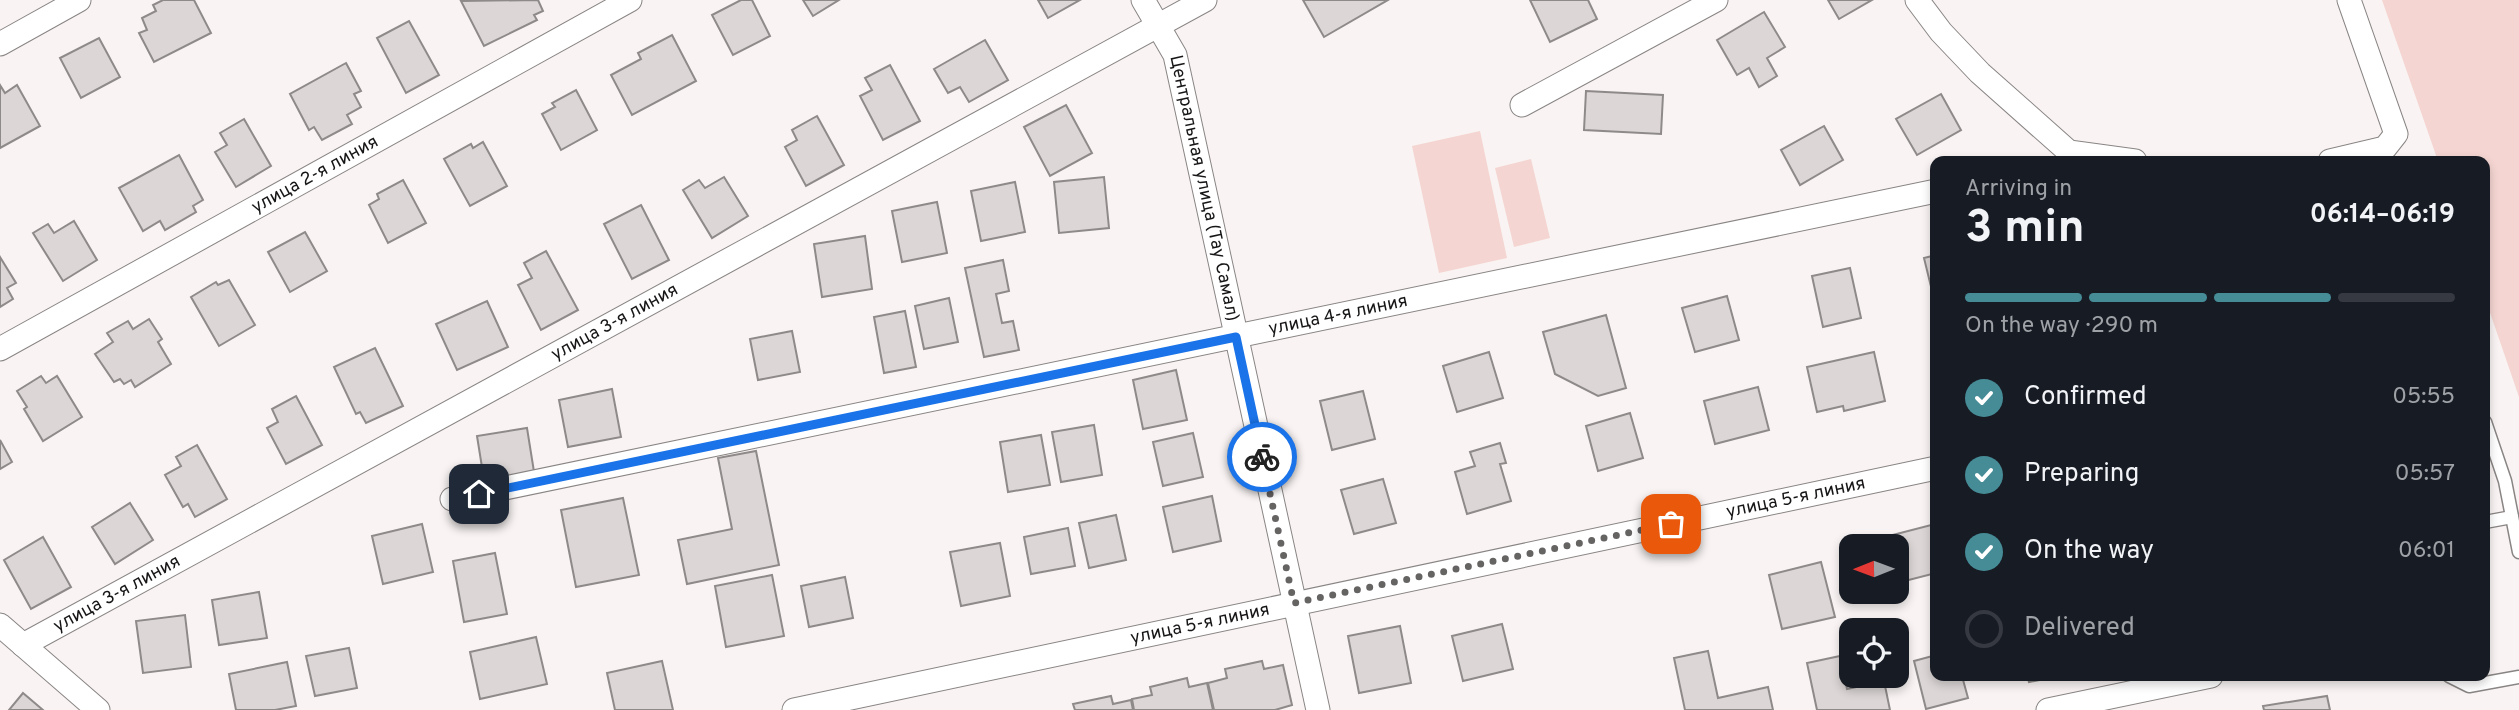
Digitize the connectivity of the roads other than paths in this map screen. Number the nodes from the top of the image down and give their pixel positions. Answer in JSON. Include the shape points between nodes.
{"nodes":[{"id":1,"x":79,"y":0,"type":"edge"},
{"id":2,"x":630,"y":0,"type":"edge"},
{"id":3,"x":1143,"y":0,"type":"edge"},
{"id":4,"x":1205,"y":0,"type":"edge"},
{"id":5,"x":1716,"y":0,"type":"edge"},
{"id":6,"x":1917,"y":0,"type":"edge"},
{"id":7,"x":2349,"y":0,"type":"edge"},
{"id":8,"x":1158,"y":26,"type":"junction"},
{"id":9,"x":0,"y":44,"type":"edge"},
{"id":10,"x":1522,"y":105,"type":"dead end"},
{"id":11,"x":2062,"y":156,"type":"edge"},
{"id":12,"x":2351,"y":156,"type":"edge"},
{"id":13,"x":1930,"y":192,"type":"edge"},
{"id":14,"x":1236,"y":337,"type":"junction"},
{"id":15,"x":0,"y":349,"type":"edge"},
{"id":16,"x":2490,"y":437,"type":"edge"},
{"id":17,"x":1930,"y":469,"type":"edge"},
{"id":18,"x":452,"y":499,"type":"dead end"},
{"id":19,"x":2512,"y":517,"type":"junction"},
{"id":20,"x":2490,"y":521,"type":"edge"},
{"id":21,"x":2519,"y":552,"type":"edge"},
{"id":22,"x":1294,"y":603,"type":"junction"},
{"id":23,"x":0,"y":625,"type":"edge"},
{"id":24,"x":23,"y":645,"type":"junction"},
{"id":25,"x":2519,"y":677,"type":"edge"},
{"id":26,"x":2187,"y":681,"type":"edge"},
{"id":27,"x":2460,"y":681,"type":"edge"},
{"id":28,"x":98,"y":710,"type":"edge"},
{"id":29,"x":794,"y":710,"type":"edge"},
{"id":30,"x":1318,"y":710,"type":"edge"},
{"id":31,"x":2048,"y":710,"type":"edge"}],
"edges":[{"from":1,"to":9,"type":"street"},
{"from":2,"to":15,"type":"street","name":"улица 2-я линия"},
{"from":3,"to":8,"type":"street","name":"Центральная улица (Тау Самал)"},
{"from":4,"to":8,"type":"street","name":"улица 3-я линия"},
{"from":5,"to":10,"type":"street"},
{"from":6,"to":11,"type":"street","via":[[1941,32]]},
{"from":7,"to":12,"type":"street","via":[[2396,134],[2385,148]]},
{"from":8,"to":14,"type":"street","name":"Центральная улица (Тау Самал)","via":[[1175,55]]},
{"from":8,"to":24,"type":"street","name":"улица 3-я линия"},
{"from":13,"to":14,"type":"street","name":"улица 4-я линия"},
{"from":14,"to":18,"type":"street","name":"улица 4-я линия"},
{"from":14,"to":22,"type":"street","name":"Центральная улица (Тау Самал)"},
{"from":16,"to":19,"type":"lane"},
{"from":17,"to":22,"type":"street","name":"улица 5-я линия"},
{"from":19,"to":20,"type":"lane"},
{"from":19,"to":21,"type":"lane"},
{"from":22,"to":29,"type":"street","name":"улица 5-я линия"},
{"from":22,"to":30,"type":"street","name":"Центральная улица (Тау Самал)"},
{"from":23,"to":24,"type":"street"},
{"from":24,"to":28,"type":"street"},
{"from":25,"to":27,"type":"lane","via":[[2469,685]]},
{"from":26,"to":31,"type":"street"}]}
